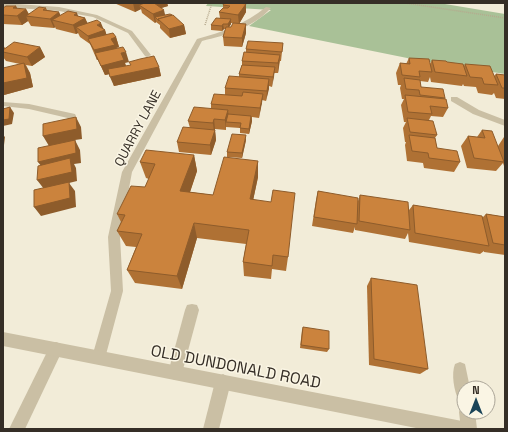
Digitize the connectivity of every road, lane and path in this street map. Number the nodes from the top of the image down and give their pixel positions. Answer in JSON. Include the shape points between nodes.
{"nodes":[{"id":1,"x":212,"y":3,"type":"edge"},
{"id":2,"x":405,"y":3,"type":"edge"},
{"id":3,"x":3,"y":5,"type":"edge"},
{"id":4,"x":268,"y":8,"type":"dead end"},
{"id":5,"x":505,"y":18,"type":"edge"},
{"id":6,"x":199,"y":40,"type":"junction"},
{"id":7,"x":147,"y":55,"type":"dead end"},
{"id":8,"x":454,"y":99,"type":"dead end"},
{"id":9,"x":3,"y":104,"type":"edge"},
{"id":10,"x":72,"y":116,"type":"edge"},
{"id":11,"x":505,"y":123,"type":"edge"},
{"id":12,"x":192,"y":310,"type":"dead end"},
{"id":13,"x":3,"y":339,"type":"edge"},
{"id":14,"x":56,"y":349,"type":"junction"},
{"id":15,"x":99,"y":357,"type":"junction"},
{"id":16,"x":460,"y":369,"type":"dead end"},
{"id":17,"x":175,"y":372,"type":"junction"},
{"id":18,"x":462,"y":380,"type":"edge"},
{"id":19,"x":222,"y":382,"type":"junction"},
{"id":20,"x":17,"y":429,"type":"edge"},
{"id":21,"x":211,"y":429,"type":"edge"},
{"id":22,"x":462,"y":429,"type":"edge"}],
"edges":[{"from":1,"to":6,"type":"path"},
{"from":2,"to":5,"type":"path"},
{"from":3,"to":7,"type":"street","via":[[59,9],[95,16],[130,32]]},
{"from":4,"to":6,"type":"street","via":[[247,25]]},
{"from":6,"to":15,"type":"street","name":"QUARRY LANE","via":[[127,172],[114,237],[117,291]]},
{"from":8,"to":11,"type":"street","via":[[476,112]]},
{"from":9,"to":10,"type":"street","via":[[37,107],[52,113]]},
{"from":12,"to":17,"type":"street"},
{"from":13,"to":14,"type":"street","name":"OLD DUNDONALD ROAD"},
{"from":14,"to":15,"type":"street","name":"OLD DUNDONALD ROAD"},
{"from":14,"to":20,"type":"street"},
{"from":15,"to":17,"type":"street","name":"OLD DUNDONALD ROAD"},
{"from":16,"to":18,"type":"street"},
{"from":17,"to":19,"type":"street","name":"OLD DUNDONALD ROAD"},
{"from":19,"to":21,"type":"street"},
{"from":19,"to":22,"type":"street","name":"OLD DUNDONALD ROAD"}]}
